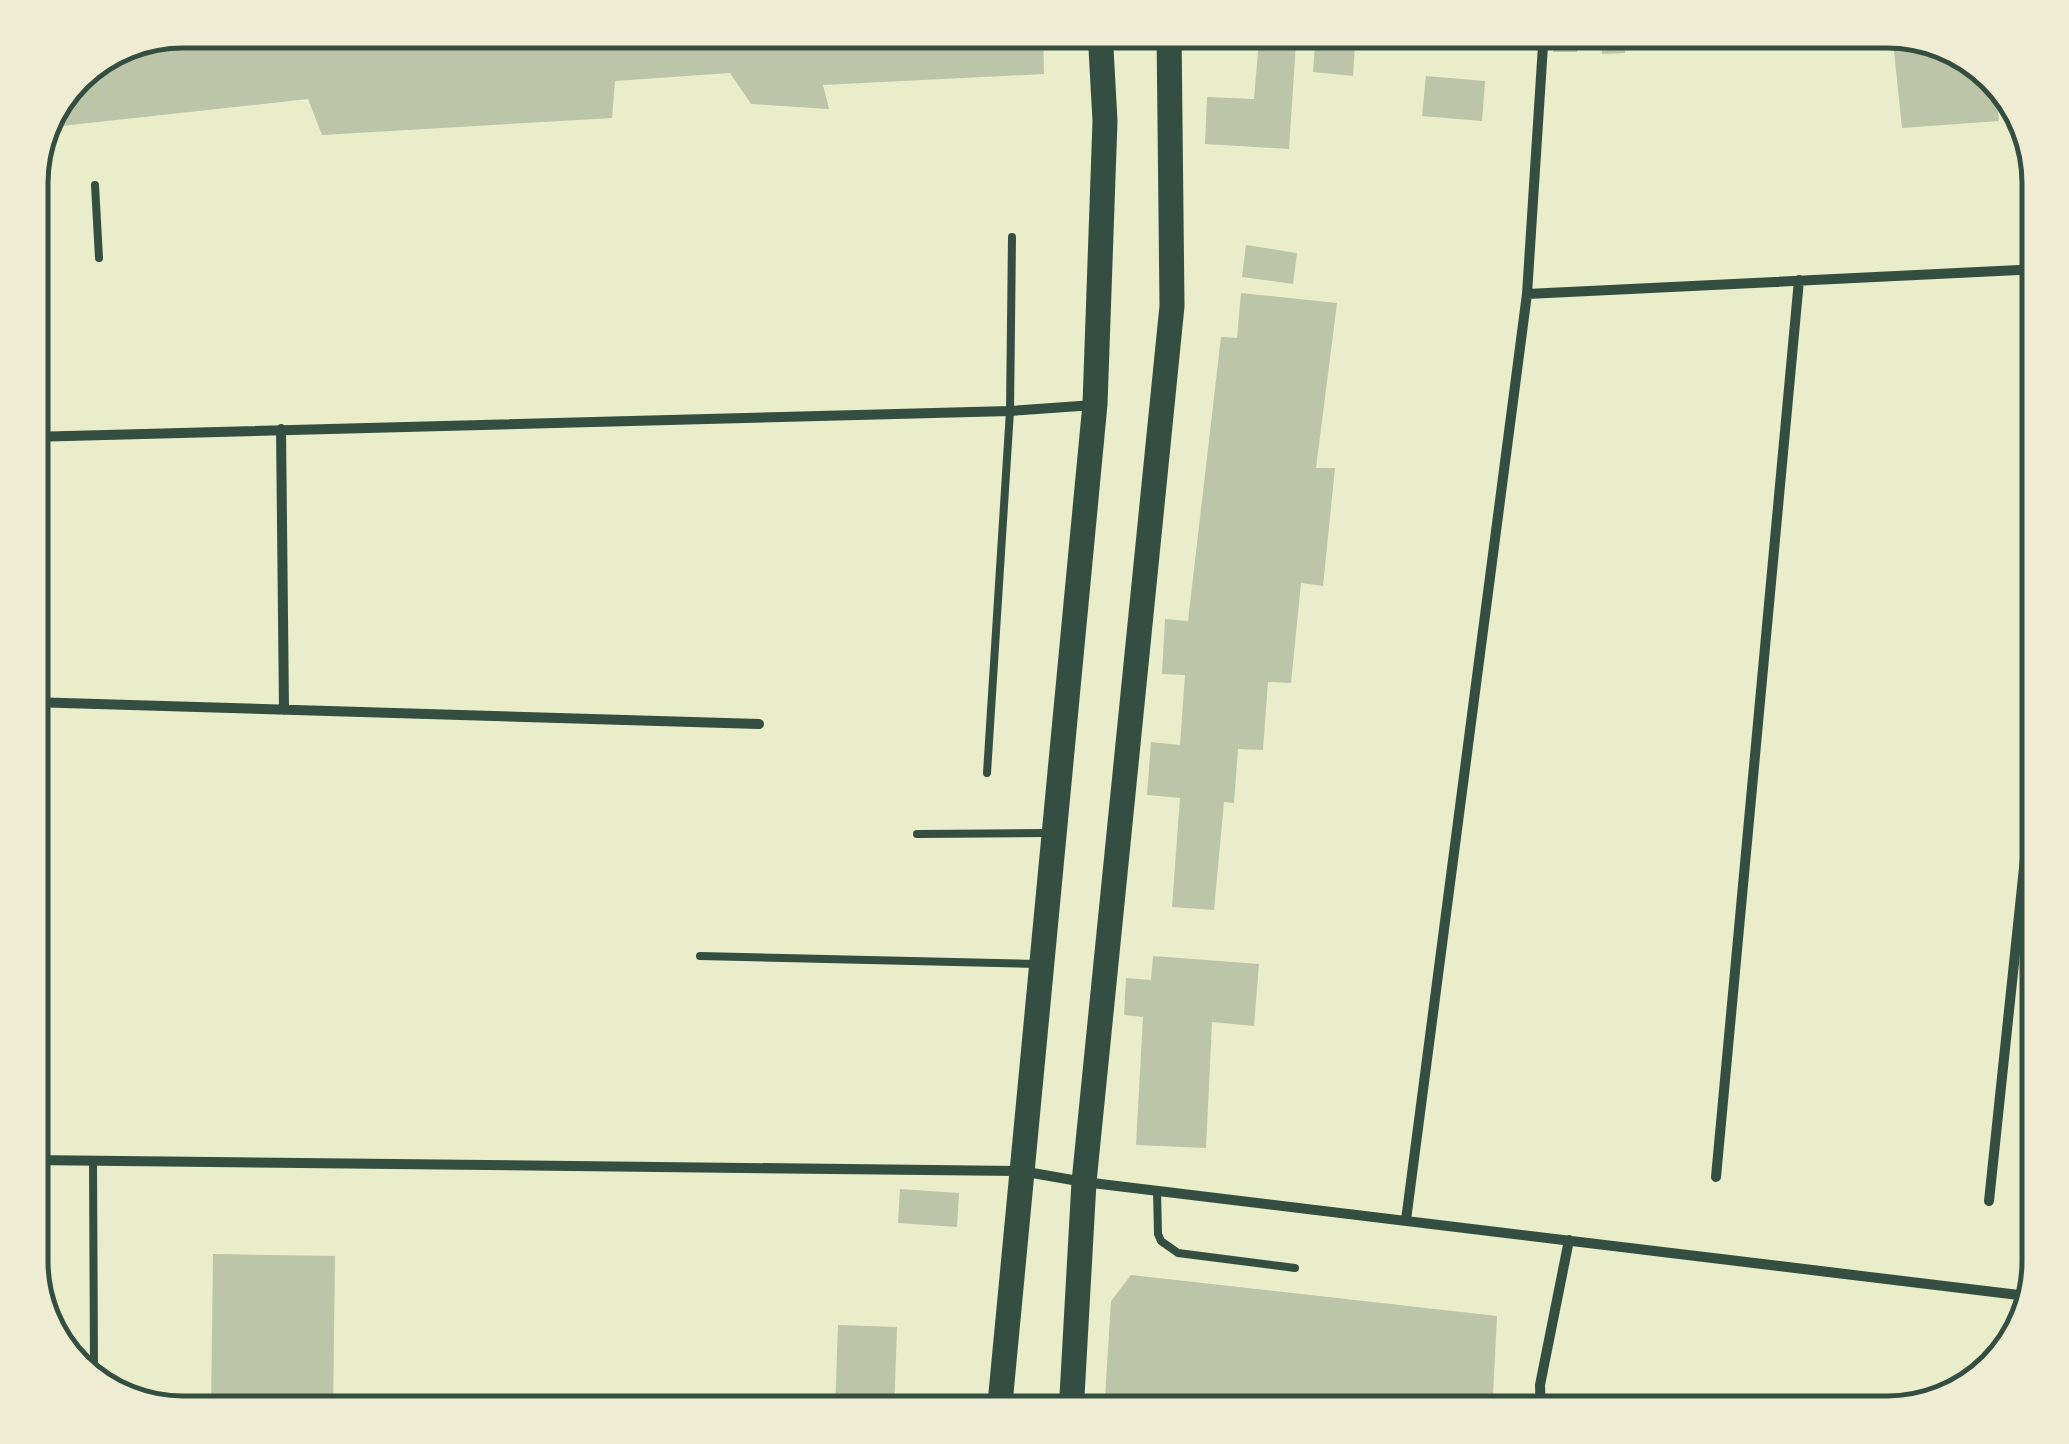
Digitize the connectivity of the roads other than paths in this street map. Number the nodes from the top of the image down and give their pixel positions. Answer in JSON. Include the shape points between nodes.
{"nodes":[{"id":1,"x":1101,"y":48,"type":"edge"},
{"id":2,"x":1168,"y":48,"type":"edge"},
{"id":3,"x":1543,"y":48,"type":"edge"},
{"id":4,"x":95,"y":184,"type":"dead end"},
{"id":5,"x":1012,"y":238,"type":"dead end"},
{"id":6,"x":99,"y":258,"type":"dead end"},
{"id":7,"x":2022,"y":270,"type":"edge"},
{"id":8,"x":1799,"y":280,"type":"junction"},
{"id":9,"x":1527,"y":294,"type":"junction"},
{"id":10,"x":1095,"y":404,"type":"junction"},
{"id":11,"x":1010,"y":411,"type":"junction"},
{"id":12,"x":281,"y":429,"type":"junction"},
{"id":13,"x":48,"y":436,"type":"edge"},
{"id":14,"x":48,"y":703,"type":"edge"},
{"id":15,"x":284,"y":710,"type":"junction"},
{"id":16,"x":759,"y":724,"type":"dead end"},
{"id":17,"x":987,"y":773,"type":"dead end"},
{"id":18,"x":1053,"y":833,"type":"junction"},
{"id":19,"x":916,"y":834,"type":"dead end"},
{"id":20,"x":2022,"y":890,"type":"edge"},
{"id":21,"x":700,"y":956,"type":"dead end"},
{"id":22,"x":1041,"y":964,"type":"junction"},
{"id":23,"x":48,"y":1160,"type":"edge"},
{"id":24,"x":93,"y":1160,"type":"junction"},
{"id":25,"x":1022,"y":1171,"type":"junction"},
{"id":26,"x":1716,"y":1177,"type":"dead end"},
{"id":27,"x":1084,"y":1182,"type":"junction"},
{"id":28,"x":1157,"y":1191,"type":"junction"},
{"id":29,"x":1990,"y":1201,"type":"dead end"},
{"id":30,"x":1406,"y":1220,"type":"junction"},
{"id":31,"x":1569,"y":1240,"type":"junction"},
{"id":32,"x":1295,"y":1268,"type":"dead end"},
{"id":33,"x":2017,"y":1295,"type":"edge"},
{"id":34,"x":94,"y":1364,"type":"edge"},
{"id":35,"x":1001,"y":1396,"type":"edge"},
{"id":36,"x":1072,"y":1396,"type":"edge"},
{"id":37,"x":1540,"y":1396,"type":"edge"}],
"edges":[{"from":1,"to":10,"type":"main road"},
{"from":2,"to":27,"type":"main road","via":[[1172,306]]},
{"from":3,"to":9,"type":"street"},
{"from":4,"to":6,"type":"lane"},
{"from":5,"to":11,"type":"lane"},
{"from":7,"to":8,"type":"street"},
{"from":8,"to":9,"type":"street"},
{"from":8,"to":26,"type":"street"},
{"from":9,"to":30,"type":"street"},
{"from":10,"to":11,"type":"street"},
{"from":10,"to":18,"type":"main road"},
{"from":11,"to":12,"type":"street"},
{"from":11,"to":17,"type":"lane"},
{"from":12,"to":13,"type":"street"},
{"from":12,"to":15,"type":"street"},
{"from":14,"to":15,"type":"street"},
{"from":15,"to":16,"type":"street"},
{"from":18,"to":19,"type":"lane"},
{"from":18,"to":22,"type":"main road"},
{"from":20,"to":29,"type":"street"},
{"from":21,"to":22,"type":"lane"},
{"from":22,"to":25,"type":"main road"},
{"from":23,"to":24,"type":"street"},
{"from":24,"to":25,"type":"street"},
{"from":24,"to":34,"type":"lane"},
{"from":25,"to":27,"type":"street"},
{"from":25,"to":35,"type":"main road"},
{"from":27,"to":28,"type":"street"},
{"from":27,"to":36,"type":"main road"},
{"from":28,"to":30,"type":"street"},
{"from":28,"to":32,"type":"lane","via":[[1158,1234],[1178,1253]]},
{"from":30,"to":31,"type":"street"},
{"from":31,"to":33,"type":"street"},
{"from":31,"to":37,"type":"street"}]}
